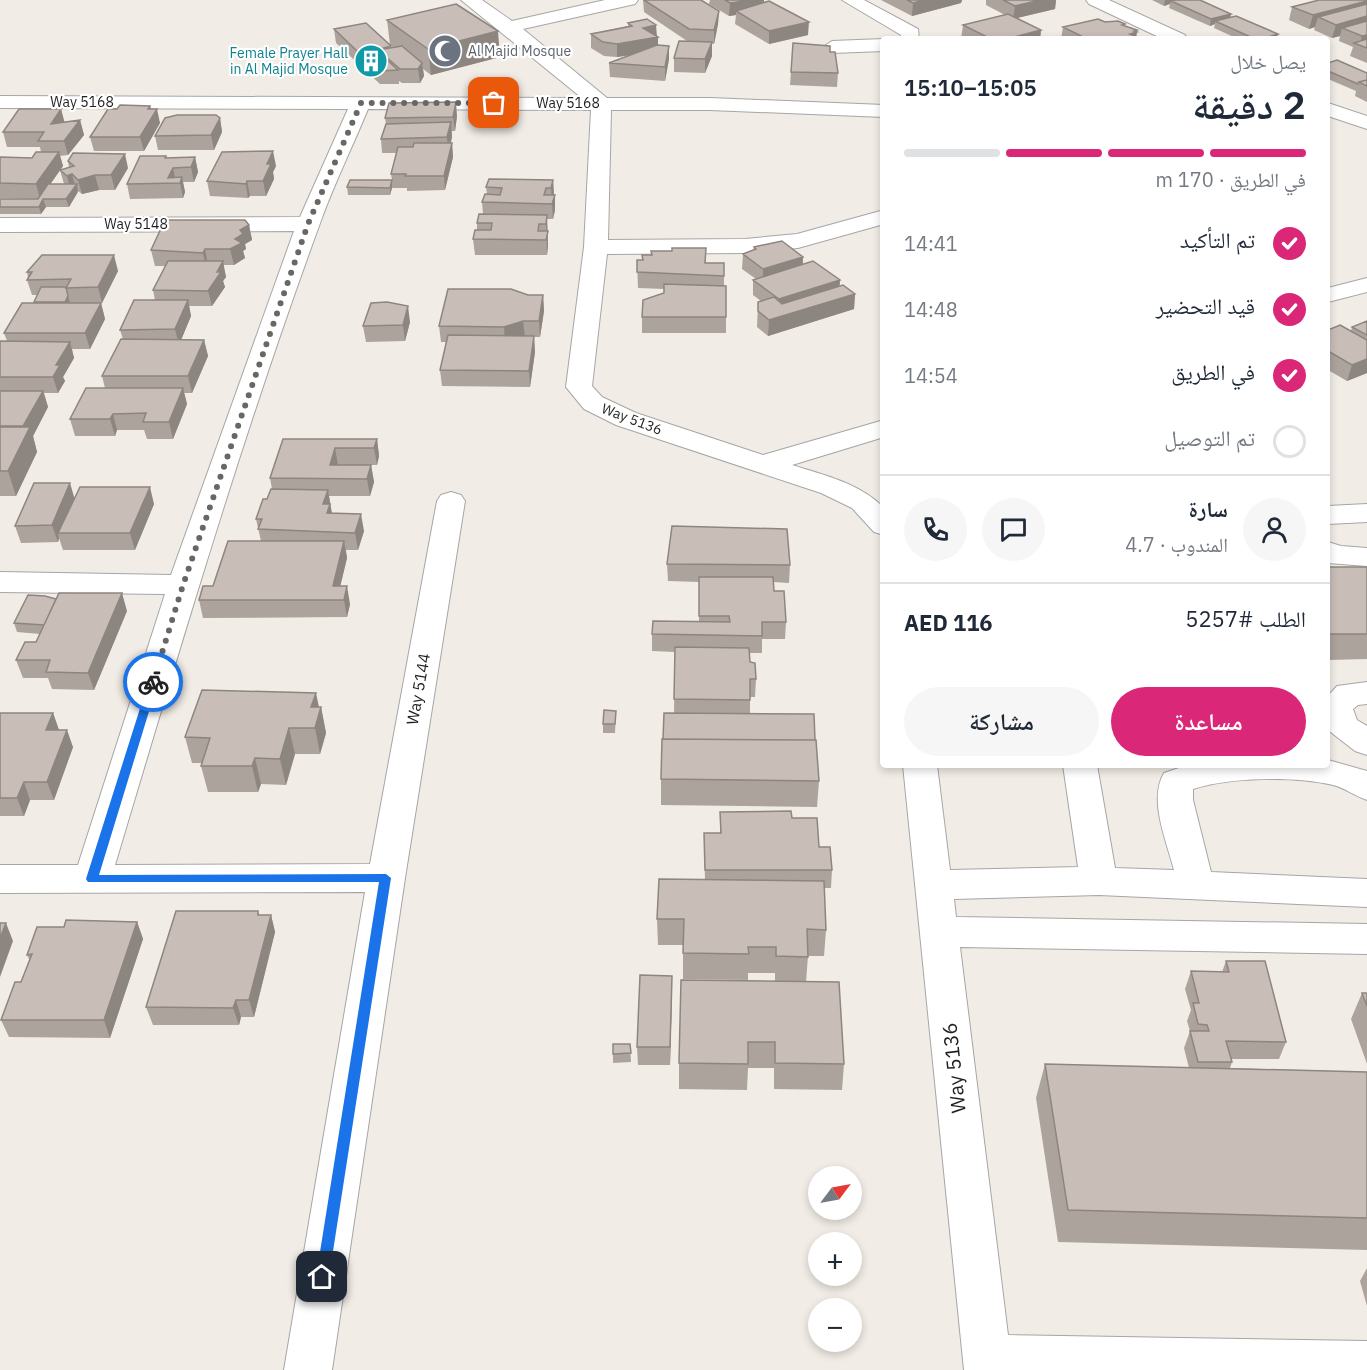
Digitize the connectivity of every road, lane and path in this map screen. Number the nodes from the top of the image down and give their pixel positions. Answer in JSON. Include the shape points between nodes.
{"nodes":[{"id":1,"x":470,"y":0,"type":"edge"},
{"id":2,"x":629,"y":0,"type":"edge"},
{"id":3,"x":851,"y":0,"type":"edge"},
{"id":4,"x":1095,"y":0,"type":"edge"},
{"id":5,"x":509,"y":27,"type":"junction"},
{"id":6,"x":910,"y":36,"type":"edge"},
{"id":7,"x":1172,"y":36,"type":"edge"},
{"id":8,"x":880,"y":45,"type":"edge"},
{"id":9,"x":832,"y":47,"type":"edge"},
{"id":10,"x":0,"y":102,"type":"edge"},
{"id":11,"x":361,"y":103,"type":"junction"},
{"id":12,"x":601,"y":103,"type":"junction"},
{"id":13,"x":1330,"y":110,"type":"edge"},
{"id":14,"x":880,"y":111,"type":"edge"},
{"id":15,"x":1367,"y":124,"type":"edge"},
{"id":16,"x":1330,"y":127,"type":"edge"},
{"id":17,"x":880,"y":218,"type":"edge"},
{"id":18,"x":308,"y":224,"type":"junction"},
{"id":19,"x":3,"y":229,"type":"edge"},
{"id":20,"x":596,"y":247,"type":"junction"},
{"id":21,"x":1367,"y":285,"type":"edge"},
{"id":22,"x":1330,"y":294,"type":"edge"},
{"id":23,"x":880,"y":429,"type":"edge"},
{"id":24,"x":764,"y":464,"type":"junction"},
{"id":25,"x":451,"y":501,"type":"dead end"},
{"id":26,"x":1367,"y":513,"type":"edge"},
{"id":27,"x":1330,"y":516,"type":"edge"},
{"id":28,"x":880,"y":522,"type":"edge"},
{"id":29,"x":1330,"y":553,"type":"edge"},
{"id":30,"x":1367,"y":557,"type":"edge"},
{"id":31,"x":0,"y":582,"type":"edge"},
{"id":32,"x":183,"y":585,"type":"junction"},
{"id":33,"x":1367,"y":693,"type":"edge"},
{"id":34,"x":1367,"y":743,"type":"edge"},
{"id":35,"x":920,"y":768,"type":"edge"},
{"id":36,"x":1080,"y":768,"type":"edge"},
{"id":37,"x":1367,"y":788,"type":"edge"},
{"id":38,"x":386,"y":878,"type":"junction"},
{"id":39,"x":0,"y":879,"type":"edge"},
{"id":40,"x":92,"y":879,"type":"junction"},
{"id":41,"x":1099,"y":881,"type":"junction"},
{"id":42,"x":933,"y":885,"type":"junction"},
{"id":43,"x":1196,"y":885,"type":"junction"},
{"id":44,"x":1367,"y":893,"type":"edge"},
{"id":45,"x":939,"y":932,"type":"junction"},
{"id":46,"x":1367,"y":939,"type":"edge"},
{"id":47,"x":988,"y":1364,"type":"edge"},
{"id":48,"x":1367,"y":1364,"type":"edge"},
{"id":49,"x":308,"y":1370,"type":"edge"}],
"edges":[{"from":1,"to":5,"type":"street"},
{"from":2,"to":5,"type":"street"},
{"from":3,"to":6,"type":"street"},
{"from":4,"to":7,"type":"street"},
{"from":5,"to":12,"type":"street"},
{"from":8,"to":9,"type":"street"},
{"from":10,"to":11,"type":"street","name":"Way 5168"},
{"from":11,"to":12,"type":"street","name":"Way 5168"},
{"from":11,"to":18,"type":"street"},
{"from":12,"to":14,"type":"street","name":"Way 5168"},
{"from":12,"to":20,"type":"street","name":"Way 5136"},
{"from":13,"to":15,"type":"street"},
{"from":15,"to":16,"type":"street"},
{"from":17,"to":20,"type":"street","via":[[798,242]]},
{"from":18,"to":19,"type":"street","name":"Way 5148"},
{"from":18,"to":32,"type":"street"},
{"from":20,"to":24,"type":"street","name":"Way 5136","via":[[579,387],[593,403],[626,419]]},
{"from":21,"to":22,"type":"street"},
{"from":23,"to":24,"type":"street"},
{"from":24,"to":28,"type":"street","name":"Way 5136","via":[[862,502]]},
{"from":25,"to":38,"type":"street","name":"Way 5144"},
{"from":26,"to":27,"type":"street"},
{"from":29,"to":30,"type":"street"},
{"from":31,"to":32,"type":"street"},
{"from":32,"to":40,"type":"street"},
{"from":33,"to":34,"type":"street","via":[[1349,694],[1336,707],[1342,726]]},
{"from":35,"to":42,"type":"street","name":"Way 5136"},
{"from":36,"to":41,"type":"street"},
{"from":37,"to":43,"type":"street","via":[[1361,781],[1339,772],[1315,770],[1214,771],[1189,775],[1176,782],[1175,800]]},
{"from":38,"to":40,"type":"street"},
{"from":38,"to":49,"type":"street","name":"Way 5144"},
{"from":39,"to":40,"type":"street"},
{"from":41,"to":42,"type":"street"},
{"from":41,"to":43,"type":"street"},
{"from":42,"to":45,"type":"street","name":"Way 5136"},
{"from":43,"to":44,"type":"street"},
{"from":45,"to":46,"type":"street"},
{"from":45,"to":47,"type":"street","name":"Way 5136"},
{"from":47,"to":48,"type":"street"}]}
